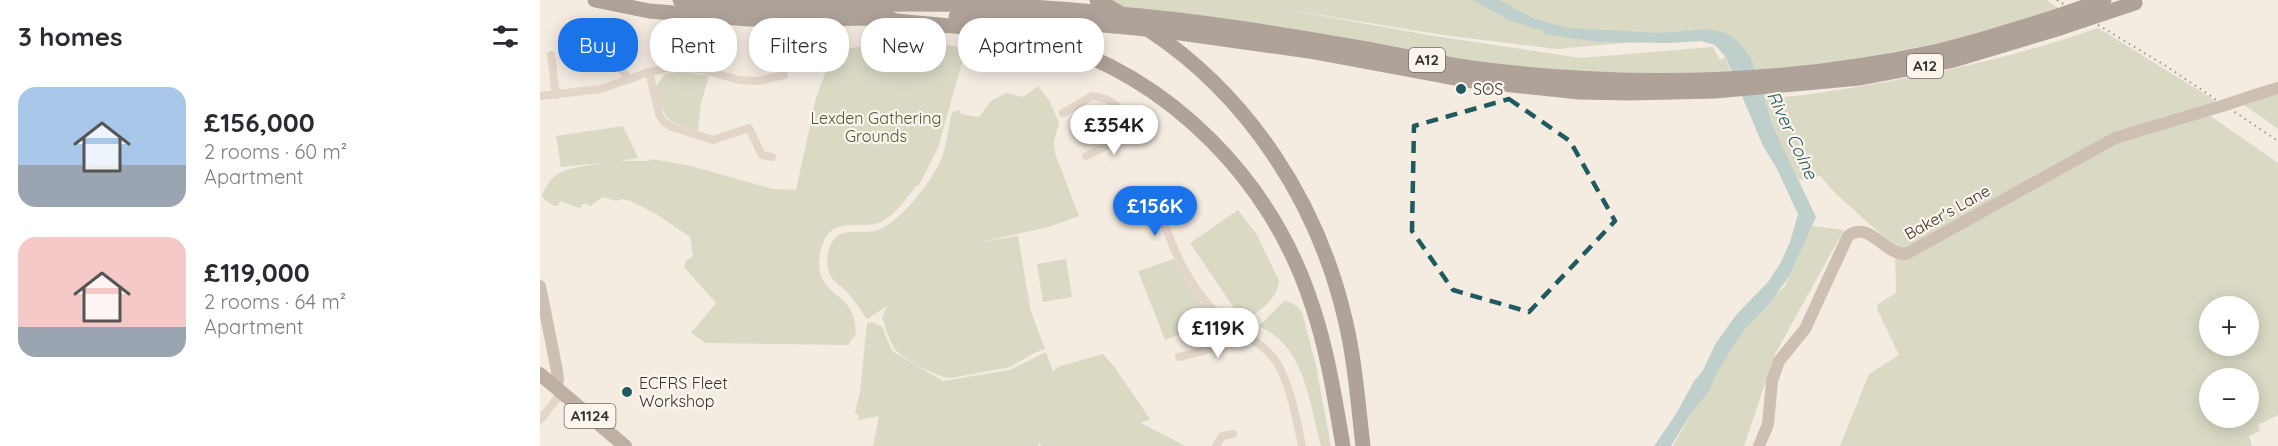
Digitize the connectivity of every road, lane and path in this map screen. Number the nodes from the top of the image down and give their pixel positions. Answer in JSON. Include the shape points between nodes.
{"nodes":[{"id":1,"x":595,"y":0,"type":"edge"},
{"id":2,"x":680,"y":0,"type":"edge"},
{"id":3,"x":2104,"y":0,"type":"edge"},
{"id":4,"x":2138,"y":1,"type":"edge"},
{"id":5,"x":1096,"y":6,"type":"edge"},
{"id":6,"x":888,"y":18,"type":"edge"},
{"id":7,"x":861,"y":19,"type":"edge"},
{"id":8,"x":2055,"y":23,"type":"junction"},
{"id":9,"x":946,"y":25,"type":"edge"},
{"id":10,"x":551,"y":55,"type":"dead end"},
{"id":11,"x":624,"y":72,"type":"edge"},
{"id":12,"x":649,"y":72,"type":"junction"},
{"id":13,"x":784,"y":75,"type":"dead end"},
{"id":14,"x":629,"y":79,"type":"junction"},
{"id":15,"x":1715,"y":85,"type":"junction"},
{"id":16,"x":2278,"y":88,"type":"edge"},
{"id":17,"x":556,"y":95,"type":"junction"},
{"id":18,"x":540,"y":96,"type":"edge"},
{"id":19,"x":1063,"y":113,"type":"dead end"},
{"id":20,"x":1086,"y":156,"type":"dead end"},
{"id":21,"x":772,"y":157,"type":"dead end"},
{"id":22,"x":1161,"y":216,"type":"dead end"},
{"id":23,"x":540,"y":286,"type":"edge"},
{"id":24,"x":1238,"y":331,"type":"junction"},
{"id":25,"x":1179,"y":357,"type":"dead end"},
{"id":26,"x":540,"y":374,"type":"edge"},
{"id":27,"x":559,"y":389,"type":"junction"},
{"id":28,"x":540,"y":420,"type":"edge"},
{"id":29,"x":1233,"y":434,"type":"dead end"},
{"id":30,"x":625,"y":446,"type":"edge"},
{"id":31,"x":1216,"y":446,"type":"edge"},
{"id":32,"x":1302,"y":446,"type":"edge"},
{"id":33,"x":1343,"y":446,"type":"edge"},
{"id":34,"x":1363,"y":446,"type":"edge"},
{"id":35,"x":1759,"y":446,"type":"edge"}],
"edges":[{"from":1,"to":7,"type":"highway","number":"A12","via":[[702,16]]},
{"from":2,"to":5,"type":"highway","number":"A12"},
{"from":3,"to":8,"type":"highway","number":"A12","bridge":true},
{"from":4,"to":8,"type":"highway","number":"A12","bridge":true},
{"from":5,"to":15,"type":"highway","number":"A12","bridge":true,"via":[[1476,69]]},
{"from":5,"to":34,"type":"highway","number":"A12","via":[[1168,42],[1197,67],[1246,117],[1283,169],[1319,238],[1338,291],[1352,358]]},
{"from":6,"to":15,"type":"highway","number":"A12","bridge":true,"via":[[1047,20],[1166,31],[1488,82],[1579,92]]},
{"from":8,"to":15,"type":"highway","number":"A12","via":[[1868,65],[1785,80]]},
{"from":9,"to":33,"type":"highway","number":"A12","via":[[1026,36],[1066,48],[1134,80],[1207,135],[1262,200],[1299,268],[1321,334]]},
{"from":10,"to":17,"type":"street"},
{"from":11,"to":14,"type":"street"},
{"from":12,"to":13,"type":"street","via":[[684,68],[758,81]]},
{"from":12,"to":14,"type":"street"},
{"from":12,"to":21,"type":"street","via":[[664,122],[713,140],[749,128],[762,155]]},
{"from":14,"to":17,"type":"street","via":[[601,89]]},
{"from":16,"to":35,"type":"street","name":"Baker's Lane","bridge":true,"via":[[2115,138],[1906,254],[1895,252],[1867,232],[1848,236],[1805,329],[1779,361],[1772,381],[1768,424]]},
{"from":17,"to":18,"type":"street"},
{"from":19,"to":20,"type":"street","via":[[1092,96],[1121,109],[1131,134]]},
{"from":22,"to":24,"type":"street","via":[[1173,248],[1196,288],[1210,307]]},
{"from":23,"to":27,"type":"street"},
{"from":24,"to":25,"type":"street","via":[[1219,345]]},
{"from":24,"to":32,"type":"street","via":[[1262,346],[1278,364]]},
{"from":26,"to":27,"type":"main road","number":"A1124"},
{"from":27,"to":28,"type":"street"},
{"from":27,"to":30,"type":"main road","number":"A1124"},
{"from":29,"to":31,"type":"street","via":[[1222,436]]}]}
